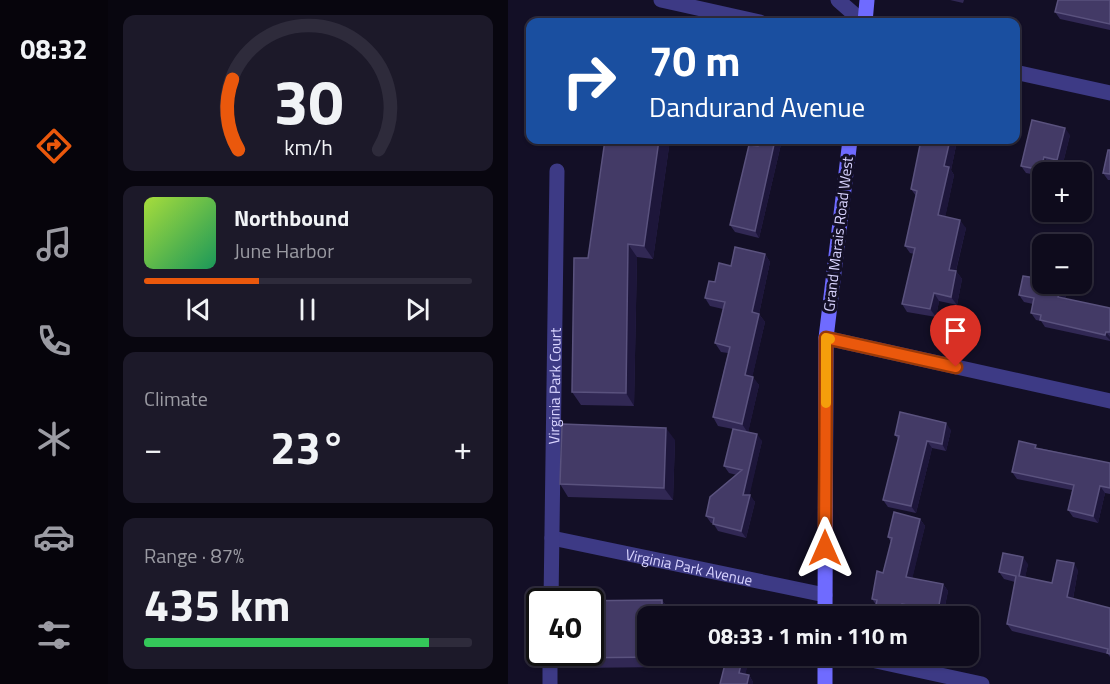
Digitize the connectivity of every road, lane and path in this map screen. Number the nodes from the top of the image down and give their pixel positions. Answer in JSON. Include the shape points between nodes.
{"nodes":[{"id":1,"x":661,"y":0,"type":"edge"},
{"id":2,"x":838,"y":0,"type":"edge"},
{"id":3,"x":867,"y":0,"type":"edge"},
{"id":4,"x":742,"y":18,"type":"edge"},
{"id":5,"x":859,"y":18,"type":"edge"},
{"id":6,"x":865,"y":18,"type":"edge"},
{"id":7,"x":1020,"y":73,"type":"edge"},
{"id":8,"x":1110,"y":93,"type":"edge"},
{"id":9,"x":850,"y":144,"type":"edge"},
{"id":10,"x":557,"y":171,"type":"dead end"},
{"id":11,"x":826,"y":338,"type":"junction"},
{"id":12,"x":1110,"y":401,"type":"edge"},
{"id":13,"x":552,"y":538,"type":"junction"},
{"id":14,"x":551,"y":588,"type":"edge"},
{"id":15,"x":825,"y":595,"type":"junction"},
{"id":16,"x":825,"y":606,"type":"edge"},
{"id":17,"x":550,"y":666,"type":"edge"},
{"id":18,"x":825,"y":666,"type":"edge"},
{"id":19,"x":899,"y":666,"type":"edge"},
{"id":20,"x":550,"y":684,"type":"edge"},
{"id":21,"x":825,"y":684,"type":"edge"},
{"id":22,"x":982,"y":684,"type":"edge"}],
"edges":[{"from":1,"to":4,"type":"street"},
{"from":2,"to":5,"type":"street"},
{"from":3,"to":6,"type":"street"},
{"from":7,"to":8,"type":"street"},
{"from":9,"to":11,"type":"street","name":"Grand Marais Road West"},
{"from":10,"to":13,"type":"street","name":"Virginia Park Court"},
{"from":11,"to":12,"type":"street"},
{"from":11,"to":15,"type":"street","name":"Grand Marais Road West"},
{"from":13,"to":14,"type":"street","name":"Virginia Park Court"},
{"from":13,"to":15,"type":"street","name":"Virginia Park Avenue"},
{"from":15,"to":16,"type":"street","name":"Grand Marais Road West"},
{"from":17,"to":20,"type":"street"},
{"from":18,"to":21,"type":"street"},
{"from":19,"to":22,"type":"street"}]}
